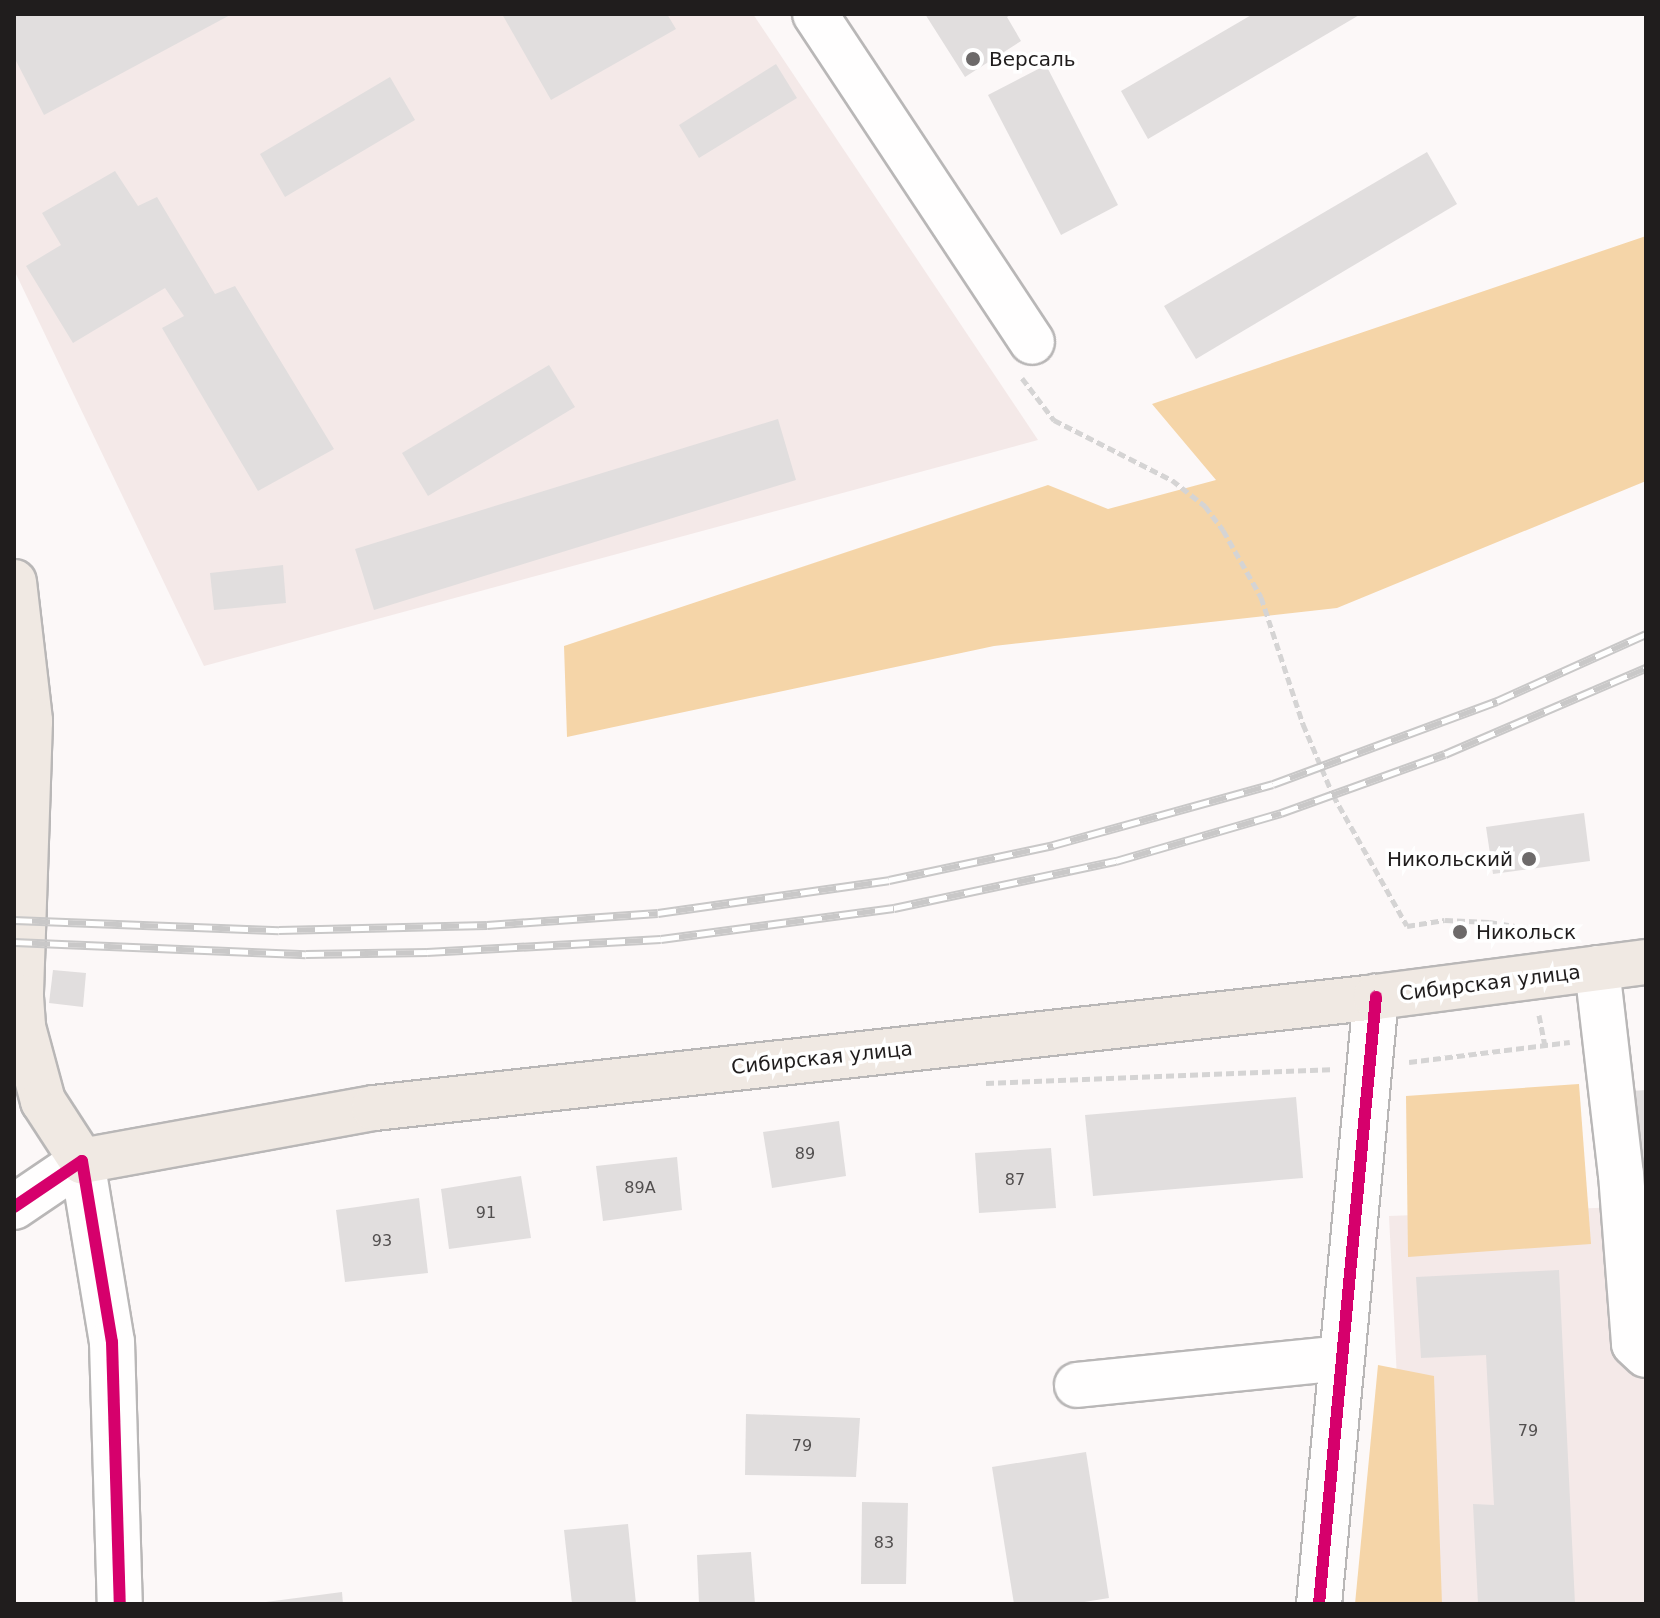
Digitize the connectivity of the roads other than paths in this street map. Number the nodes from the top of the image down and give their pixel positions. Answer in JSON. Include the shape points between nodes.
{"nodes":[{"id":1,"x":815,"y":14,"type":"edge"},
{"id":2,"x":1023,"y":353,"type":"road end"},
{"id":3,"x":14,"y":582,"type":"edge"},
{"id":4,"x":1646,"y":962,"type":"edge"},
{"id":5,"x":1597,"y":968,"type":"junction"},
{"id":6,"x":1376,"y":997,"type":"junction"},
{"id":7,"x":82,"y":1161,"type":"junction"},
{"id":8,"x":1634,"y":1174,"type":"edge"},
{"id":9,"x":14,"y":1207,"type":"edge"},
{"id":10,"x":1646,"y":1355,"type":"edge"},
{"id":11,"x":1342,"y":1358,"type":"junction"},
{"id":12,"x":1077,"y":1385,"type":"dead end"},
{"id":13,"x":120,"y":1604,"type":"edge"},
{"id":14,"x":1319,"y":1604,"type":"edge"}],
"edges":[{"from":1,"to":2,"type":"street"},
{"from":3,"to":7,"type":"main road","via":[[30,721],[23,1027],[43,1101]]},
{"from":4,"to":5,"type":"main road","name":"Сибирская улица"},
{"from":5,"to":6,"type":"main road","name":"Сибирская улица"},
{"from":5,"to":8,"type":"street","via":[[1605,1038]]},
{"from":6,"to":7,"type":"main road","name":"Сибирская улица","via":[[374,1108]]},
{"from":6,"to":11,"type":"street"},
{"from":7,"to":9,"type":"street","name":"Сибирская улица"},
{"from":7,"to":13,"type":"street","via":[[112,1342]]},
{"from":8,"to":10,"type":"street","via":[[1634,1344]]},
{"from":11,"to":12,"type":"street"},
{"from":11,"to":14,"type":"street"}]}
